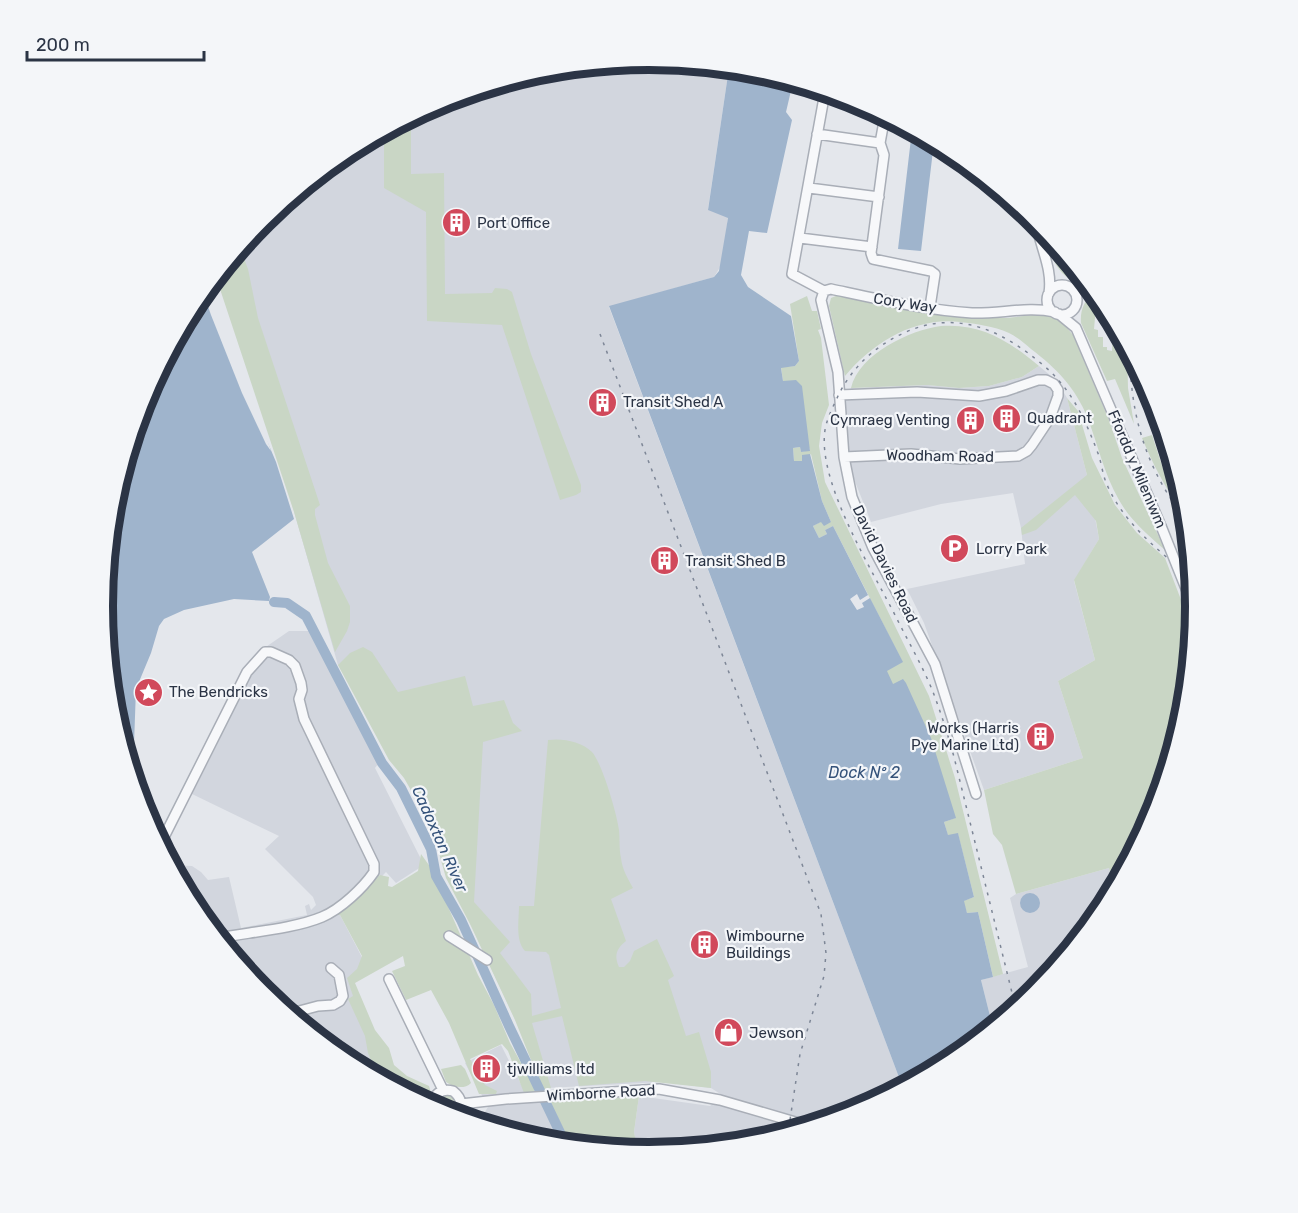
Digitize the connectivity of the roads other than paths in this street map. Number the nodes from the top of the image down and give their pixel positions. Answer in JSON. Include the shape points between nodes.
{"nodes":[{"id":1,"x":823,"y":100,"type":"edge"},
{"id":2,"x":883,"y":125,"type":"edge"},
{"id":3,"x":817,"y":134,"type":"junction"},
{"id":4,"x":880,"y":143,"type":"junction"},
{"id":5,"x":808,"y":188,"type":"junction"},
{"id":6,"x":879,"y":196,"type":"junction"},
{"id":7,"x":800,"y":238,"type":"junction"},
{"id":8,"x":1040,"y":240,"type":"edge"},
{"id":9,"x":872,"y":247,"type":"junction"},
{"id":10,"x":1049,"y":269,"type":"junction"},
{"id":11,"x":1065,"y":285,"type":"junction"},
{"id":12,"x":824,"y":291,"type":"junction"},
{"id":13,"x":1049,"y":295,"type":"junction"},
{"id":14,"x":930,"y":307,"type":"junction"},
{"id":15,"x":1074,"y":308,"type":"junction"},
{"id":16,"x":1023,"y":310,"type":"junction"},
{"id":17,"x":1057,"y":313,"type":"junction"},
{"id":18,"x":1076,"y":328,"type":"junction"},
{"id":19,"x":839,"y":395,"type":"junction"},
{"id":20,"x":844,"y":457,"type":"junction"},
{"id":21,"x":1184,"y":584,"type":"edge"},
{"id":22,"x":976,"y":794,"type":"dead end"},
{"id":23,"x":165,"y":836,"type":"edge"},
{"id":24,"x":227,"y":936,"type":"edge"},
{"id":25,"x":449,"y":936,"type":"dead end"},
{"id":26,"x":487,"y":960,"type":"dead end"},
{"id":27,"x":331,"y":968,"type":"dead end"},
{"id":28,"x":389,"y":979,"type":"dead end"},
{"id":29,"x":299,"y":1011,"type":"edge"},
{"id":30,"x":443,"y":1090,"type":"junction"},
{"id":31,"x":434,"y":1097,"type":"edge"},
{"id":32,"x":461,"y":1104,"type":"junction"},
{"id":33,"x":460,"y":1108,"type":"edge"},
{"id":34,"x":795,"y":1122,"type":"edge"}],
"edges":[{"from":1,"to":3,"type":"street"},
{"from":2,"to":4,"type":"street"},
{"from":3,"to":4,"type":"street"},
{"from":3,"to":5,"type":"street"},
{"from":4,"to":6,"type":"street","via":[[885,153]]},
{"from":5,"to":6,"type":"street"},
{"from":5,"to":7,"type":"street"},
{"from":6,"to":9,"type":"street"},
{"from":7,"to":9,"type":"street"},
{"from":7,"to":12,"type":"street","name":"Cory Way","via":[[792,274]]},
{"from":8,"to":10,"type":"street"},
{"from":9,"to":14,"type":"street","via":[[873,259],[935,274]]},
{"from":10,"to":11,"type":"street"},
{"from":10,"to":13,"type":"street"},
{"from":11,"to":13,"type":"street","via":[[1056,286]]},
{"from":11,"to":15,"type":"street","via":[[1076,295]]},
{"from":12,"to":14,"type":"street","name":"Cory Way","via":[[831,289]]},
{"from":12,"to":19,"type":"street","name":"David Davies Road","via":[[821,300],[838,372]]},
{"from":13,"to":16,"type":"street","name":"Cory Way"},
{"from":13,"to":17,"type":"street","via":[[1049,306]]},
{"from":14,"to":16,"type":"street","name":"Cory Way","via":[[976,313]]},
{"from":15,"to":17,"type":"street","via":[[1068,313]]},
{"from":15,"to":18,"type":"street","name":"Ffordd y Mileniwm"},
{"from":16,"to":17,"type":"street","name":"Cory Way"},
{"from":17,"to":18,"type":"street","name":"Ffordd y Mileniwm"},
{"from":18,"to":21,"type":"street","name":"Ffordd y Mileniwm","bridge":true},
{"from":19,"to":20,"type":"street","name":"David Davies Road"},
{"from":19,"to":20,"type":"street","name":"Woodham Road","via":[[994,395],[1042,380],[1054,384],[1058,392],[1047,424],[1029,448],[1017,456]]},
{"from":20,"to":22,"type":"street","name":"David Davies Road","via":[[852,497],[864,527],[937,670]]},
{"from":23,"to":24,"type":"street","via":[[247,672],[265,652],[290,660],[301,683],[299,699],[304,719],[374,864],[374,872],[348,899],[323,916]]},
{"from":25,"to":26,"type":"street"},
{"from":27,"to":29,"type":"street","via":[[339,975],[343,996],[340,1001]]},
{"from":28,"to":30,"type":"street"},
{"from":30,"to":31,"type":"street"},
{"from":30,"to":32,"type":"street","via":[[456,1093]]},
{"from":32,"to":33,"type":"street"},
{"from":32,"to":34,"type":"street","name":"Wimborne Road","via":[[659,1089],[720,1100]]}]}
